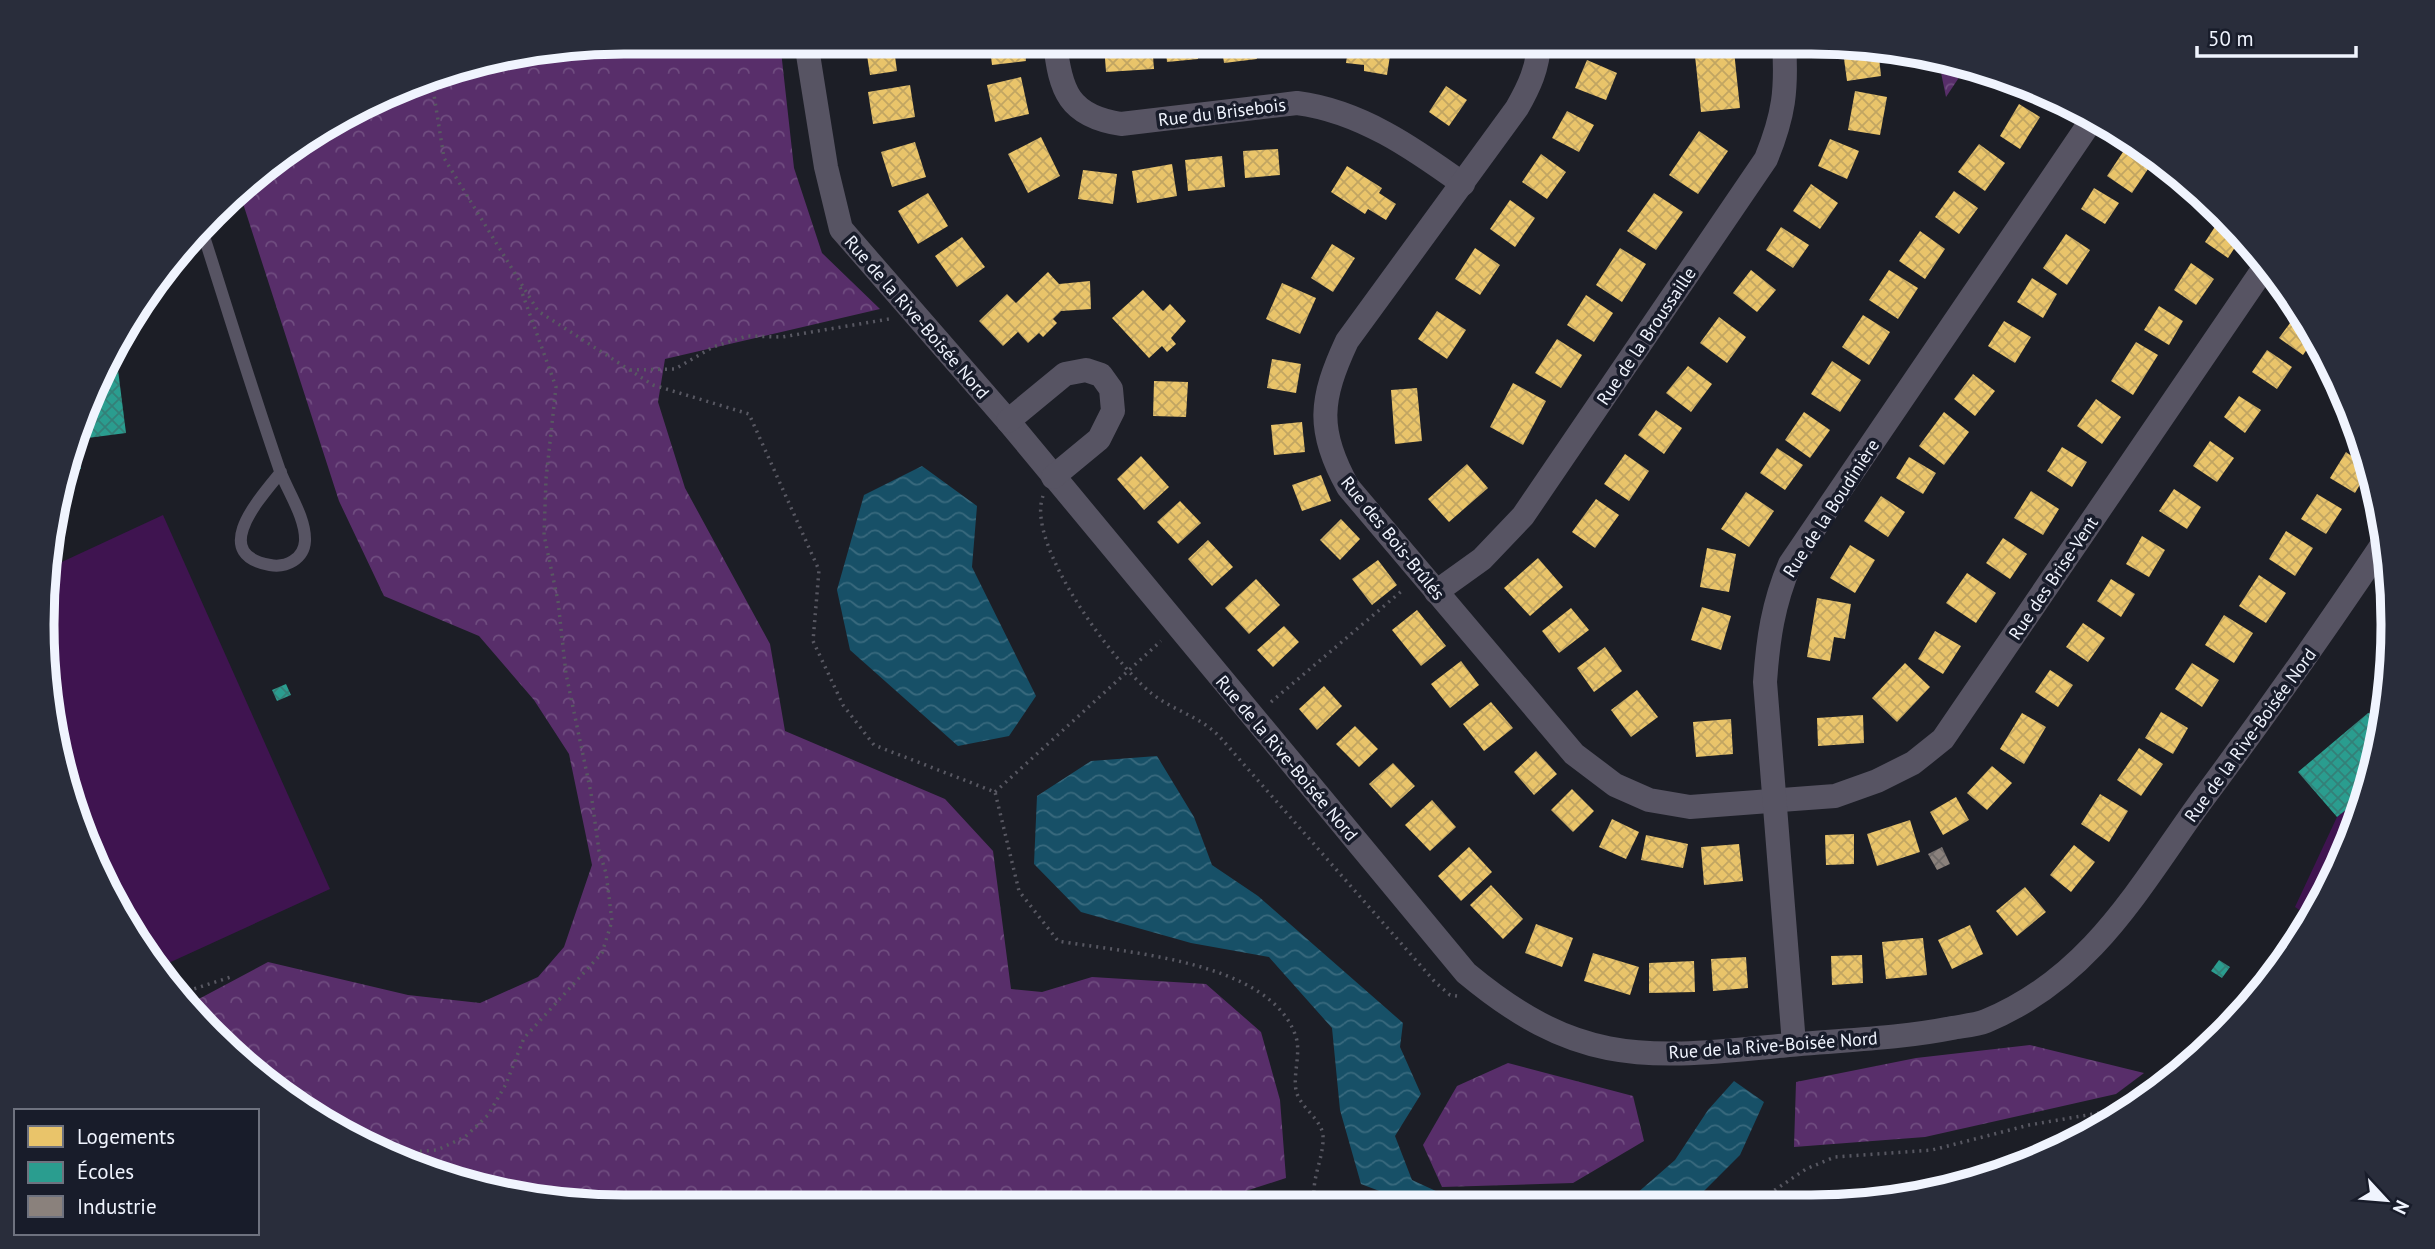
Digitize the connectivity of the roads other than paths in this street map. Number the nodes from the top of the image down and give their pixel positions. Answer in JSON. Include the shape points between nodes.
{"nodes":[{"id":1,"x":808,"y":54,"type":"edge"},
{"id":2,"x":1056,"y":54,"type":"edge"},
{"id":3,"x":1539,"y":54,"type":"edge"},
{"id":4,"x":1785,"y":54,"type":"edge"},
{"id":5,"x":2087,"y":126,"type":"edge"},
{"id":6,"x":1463,"y":184,"type":"junction"},
{"id":7,"x":205,"y":239,"type":"edge"},
{"id":8,"x":2260,"y":274,"type":"edge"},
{"id":9,"x":1008,"y":421,"type":"junction"},
{"id":10,"x":281,"y":472,"type":"junction"},
{"id":11,"x":1054,"y":479,"type":"junction"},
{"id":12,"x":2376,"y":553,"type":"edge"},
{"id":13,"x":1429,"y":583,"type":"junction"},
{"id":14,"x":1775,"y":799,"type":"junction"},
{"id":15,"x":1794,"y":1044,"type":"junction"}],
"edges":[{"from":1,"to":9,"type":"street","name":"Rue de la Rive-Boisée Nord","via":[[841,229]]},
{"from":2,"to":6,"type":"street","name":"Rue du Brisebois","via":[[1059,78],[1068,97],[1080,111],[1101,121],[1121,124],[1297,103],[1325,106],[1417,151]]},
{"from":3,"to":6,"type":"street","name":"Rue des Bois-Brûlés","via":[[1530,86]]},
{"from":4,"to":13,"type":"street","name":"Rue de la Broussaille","via":[[1787,86],[1782,120],[1766,159],[1522,516],[1482,559]]},
{"from":5,"to":14,"type":"street","name":"Rue de la Boudinière","via":[[1790,564],[1768,629],[1765,682]]},
{"from":6,"to":13,"type":"street","name":"Rue des Bois-Brûlés","via":[[1346,341],[1328,381],[1325,417],[1330,455],[1348,487]]},
{"from":7,"to":10,"type":"lane"},
{"from":8,"to":14,"type":"street","name":"Rue des Brise-Vent","via":[[1943,738],[1913,763],[1877,781],[1835,796]]},
{"from":9,"to":11,"type":"street","name":"Rue de la Rive-Boisée Nord"},
{"from":9,"to":11,"type":"street","via":[[1065,374],[1086,369],[1101,375],[1111,389],[1113,411],[1099,439]]},
{"from":10,"to":10,"type":"lane","via":[[246,516],[240,542],[257,562],[274,566],[290,563],[305,544]]},
{"from":11,"to":15,"type":"street","name":"Rue de la Rive-Boisée Nord","via":[[1466,973],[1506,1006],[1559,1035],[1619,1052],[1687,1055]]},
{"from":12,"to":15,"type":"street","name":"Rue de la Rive-Boisée Nord","via":[[2151,877],[2078,963],[1985,1021],[1923,1034]]},
{"from":13,"to":14,"type":"street","name":"Rue des Bois-Brûlés","via":[[1574,754],[1615,785],[1649,800],[1690,807]]},
{"from":14,"to":15,"type":"street","name":"Rue de la Boudinière"}]}
